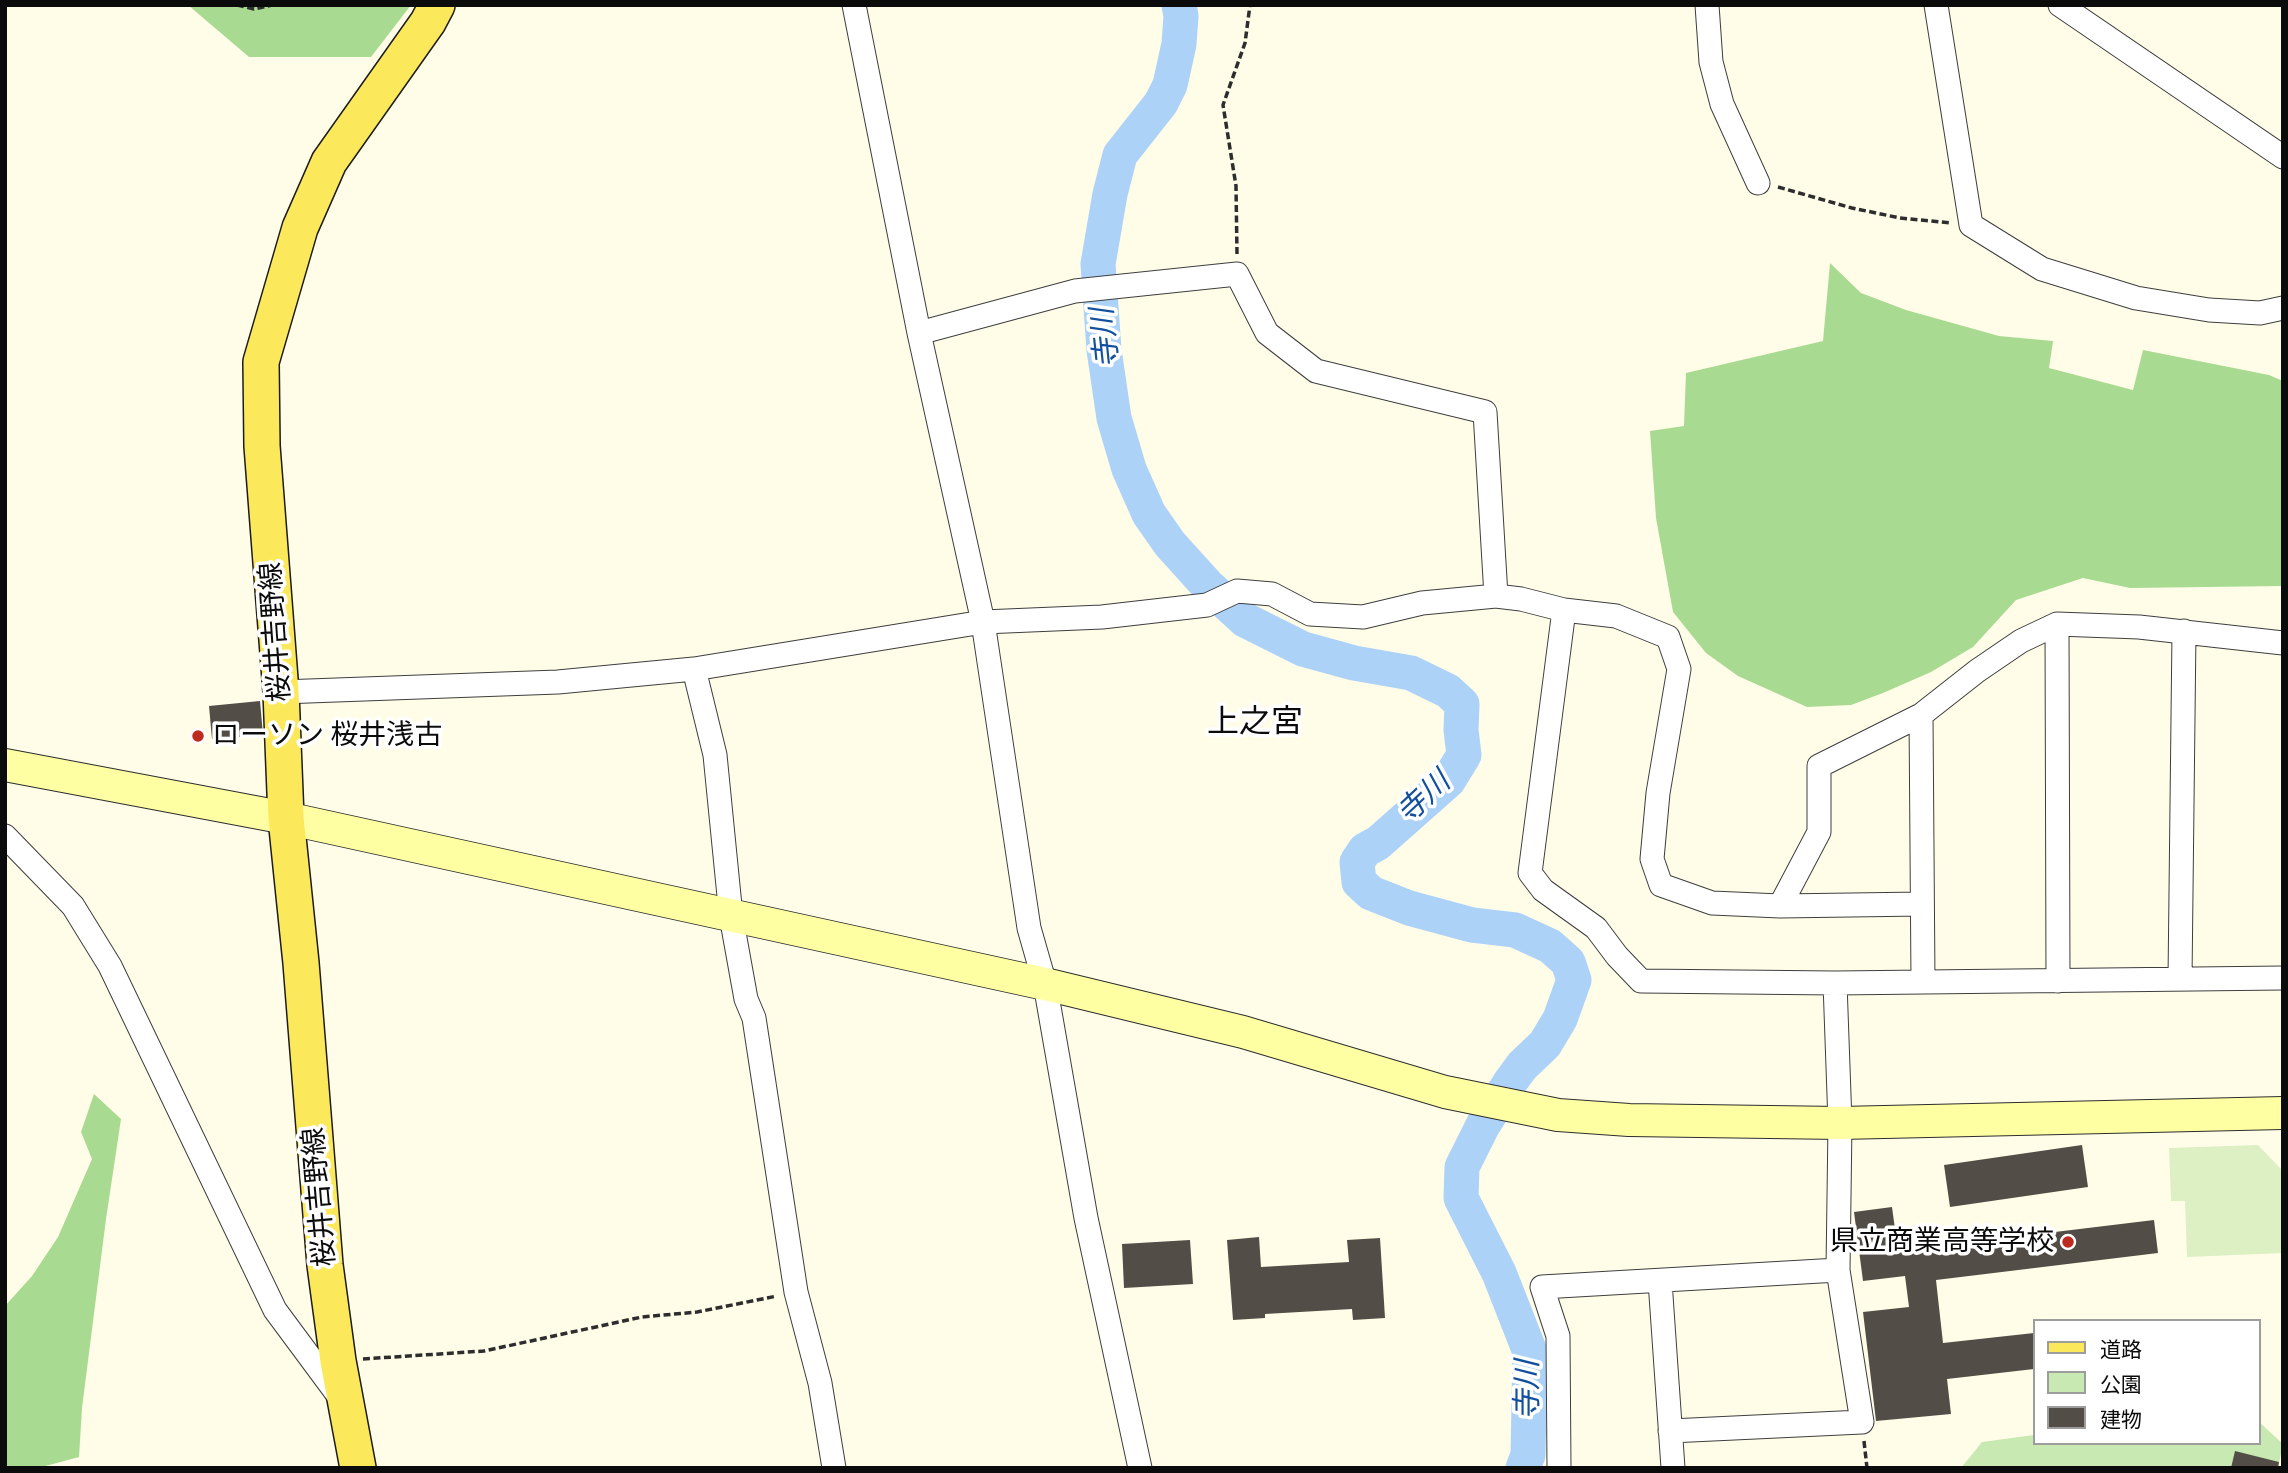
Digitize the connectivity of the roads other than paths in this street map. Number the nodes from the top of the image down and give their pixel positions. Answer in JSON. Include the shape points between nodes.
{"nodes":[{"id":1,"x":437,"y":5,"type":"edge"},
{"id":2,"x":853,"y":5,"type":"edge"},
{"id":3,"x":1707,"y":5,"type":"edge"},
{"id":4,"x":1936,"y":5,"type":"edge"},
{"id":5,"x":2060,"y":5,"type":"edge"},
{"id":6,"x":2283,"y":157,"type":"edge"},
{"id":7,"x":1758,"y":183,"type":"road end"},
{"id":8,"x":2283,"y":308,"type":"edge"},
{"id":9,"x":919,"y":333,"type":"junction"},
{"id":10,"x":1496,"y":596,"type":"junction"},
{"id":11,"x":1564,"y":610,"type":"junction"},
{"id":12,"x":983,"y":622,"type":"junction"},
{"id":13,"x":2057,"y":624,"type":"junction"},
{"id":14,"x":2184,"y":631,"type":"junction"},
{"id":15,"x":2283,"y":643,"type":"edge"},
{"id":16,"x":694,"y":669,"type":"junction"},
{"id":17,"x":281,"y":692,"type":"junction"},
{"id":18,"x":1921,"y":715,"type":"junction"},
{"id":19,"x":5,"y":765,"type":"edge"},
{"id":20,"x":286,"y":818,"type":"junction"},
{"id":21,"x":5,"y":836,"type":"edge"},
{"id":22,"x":1922,"y":904,"type":"junction"},
{"id":23,"x":1780,"y":906,"type":"junction"},
{"id":24,"x":731,"y":916,"type":"junction"},
{"id":25,"x":2283,"y":978,"type":"edge"},
{"id":26,"x":2180,"y":979,"type":"junction"},
{"id":27,"x":2058,"y":981,"type":"junction"},
{"id":28,"x":1923,"y":982,"type":"junction"},
{"id":29,"x":1835,"y":983,"type":"junction"},
{"id":30,"x":1045,"y":984,"type":"junction"},
{"id":31,"x":2283,"y":1113,"type":"edge"},
{"id":32,"x":1840,"y":1123,"type":"junction"},
{"id":33,"x":1838,"y":1270,"type":"junction"},
{"id":34,"x":1660,"y":1281,"type":"junction"},
{"id":35,"x":348,"y":1407,"type":"junction"},
{"id":36,"x":1670,"y":1431,"type":"junction"},
{"id":37,"x":358,"y":1468,"type":"edge"},
{"id":38,"x":834,"y":1468,"type":"edge"},
{"id":39,"x":1140,"y":1468,"type":"edge"},
{"id":40,"x":1559,"y":1468,"type":"edge"},
{"id":41,"x":1673,"y":1468,"type":"edge"}],
"edges":[{"from":1,"to":17,"type":"main road","name":"桜井吉野線","via":[[329,162],[300,228],[261,362],[262,446]]},
{"from":2,"to":9,"type":"street"},
{"from":3,"to":7,"type":"street","via":[[1711,62],[1722,104]]},
{"from":4,"to":8,"type":"street","via":[[1971,225],[2042,269],[2136,298],[2209,310],[2260,313]]},
{"from":5,"to":6,"type":"street"},
{"from":9,"to":10,"type":"street","via":[[1075,291],[1237,274],[1267,333],[1316,371],[1485,412]]},
{"from":9,"to":12,"type":"street"},
{"from":10,"to":11,"type":"street"},
{"from":10,"to":12,"type":"street","via":[[1422,603],[1363,617],[1310,614],[1272,594],[1237,591],[1208,605],[1102,617]]},
{"from":11,"to":23,"type":"street","via":[[1616,616],[1668,637],[1679,669],[1652,859],[1661,885],[1712,903]]},
{"from":11,"to":29,"type":"street","via":[[1530,873],[1543,890],[1596,928],[1642,981]]},
{"from":12,"to":16,"type":"street"},
{"from":12,"to":30,"type":"street","via":[[1029,928]]},
{"from":13,"to":14,"type":"street"},
{"from":13,"to":18,"type":"street","via":[[2021,641]]},
{"from":13,"to":27,"type":"street"},
{"from":14,"to":15,"type":"street"},
{"from":14,"to":26,"type":"street"},
{"from":16,"to":17,"type":"street","via":[[558,682]]},
{"from":16,"to":24,"type":"street","via":[[715,755]]},
{"from":17,"to":20,"type":"main road","name":"桜井吉野線"},
{"from":18,"to":22,"type":"street"},
{"from":18,"to":23,"type":"street","via":[[1819,766],[1819,832]]},
{"from":19,"to":20,"type":"street"},
{"from":20,"to":24,"type":"street"},
{"from":20,"to":35,"type":"main road","name":"桜井吉野線","via":[[325,1265]]},
{"from":21,"to":35,"type":"street","via":[[73,906],[110,967],[275,1310]]},
{"from":22,"to":23,"type":"street"},
{"from":22,"to":28,"type":"street"},
{"from":24,"to":30,"type":"street"},
{"from":24,"to":38,"type":"street","via":[[746,999],[754,1018],[796,1292],[820,1383]]},
{"from":25,"to":26,"type":"street"},
{"from":26,"to":27,"type":"street"},
{"from":27,"to":28,"type":"street"},
{"from":28,"to":29,"type":"street"},
{"from":29,"to":32,"type":"street"},
{"from":30,"to":32,"type":"street","via":[[1243,1032],[1445,1092],[1558,1115]]},
{"from":30,"to":39,"type":"street","via":[[1086,1218]]},
{"from":31,"to":32,"type":"street"},
{"from":32,"to":33,"type":"street"},
{"from":33,"to":34,"type":"street"},
{"from":33,"to":36,"type":"street","via":[[1862,1422]]},
{"from":34,"to":36,"type":"street"},
{"from":34,"to":40,"type":"street","via":[[1542,1287],[1558,1336]]},
{"from":35,"to":37,"type":"main road","name":"桜井吉野線"},
{"from":36,"to":41,"type":"street"}]}
